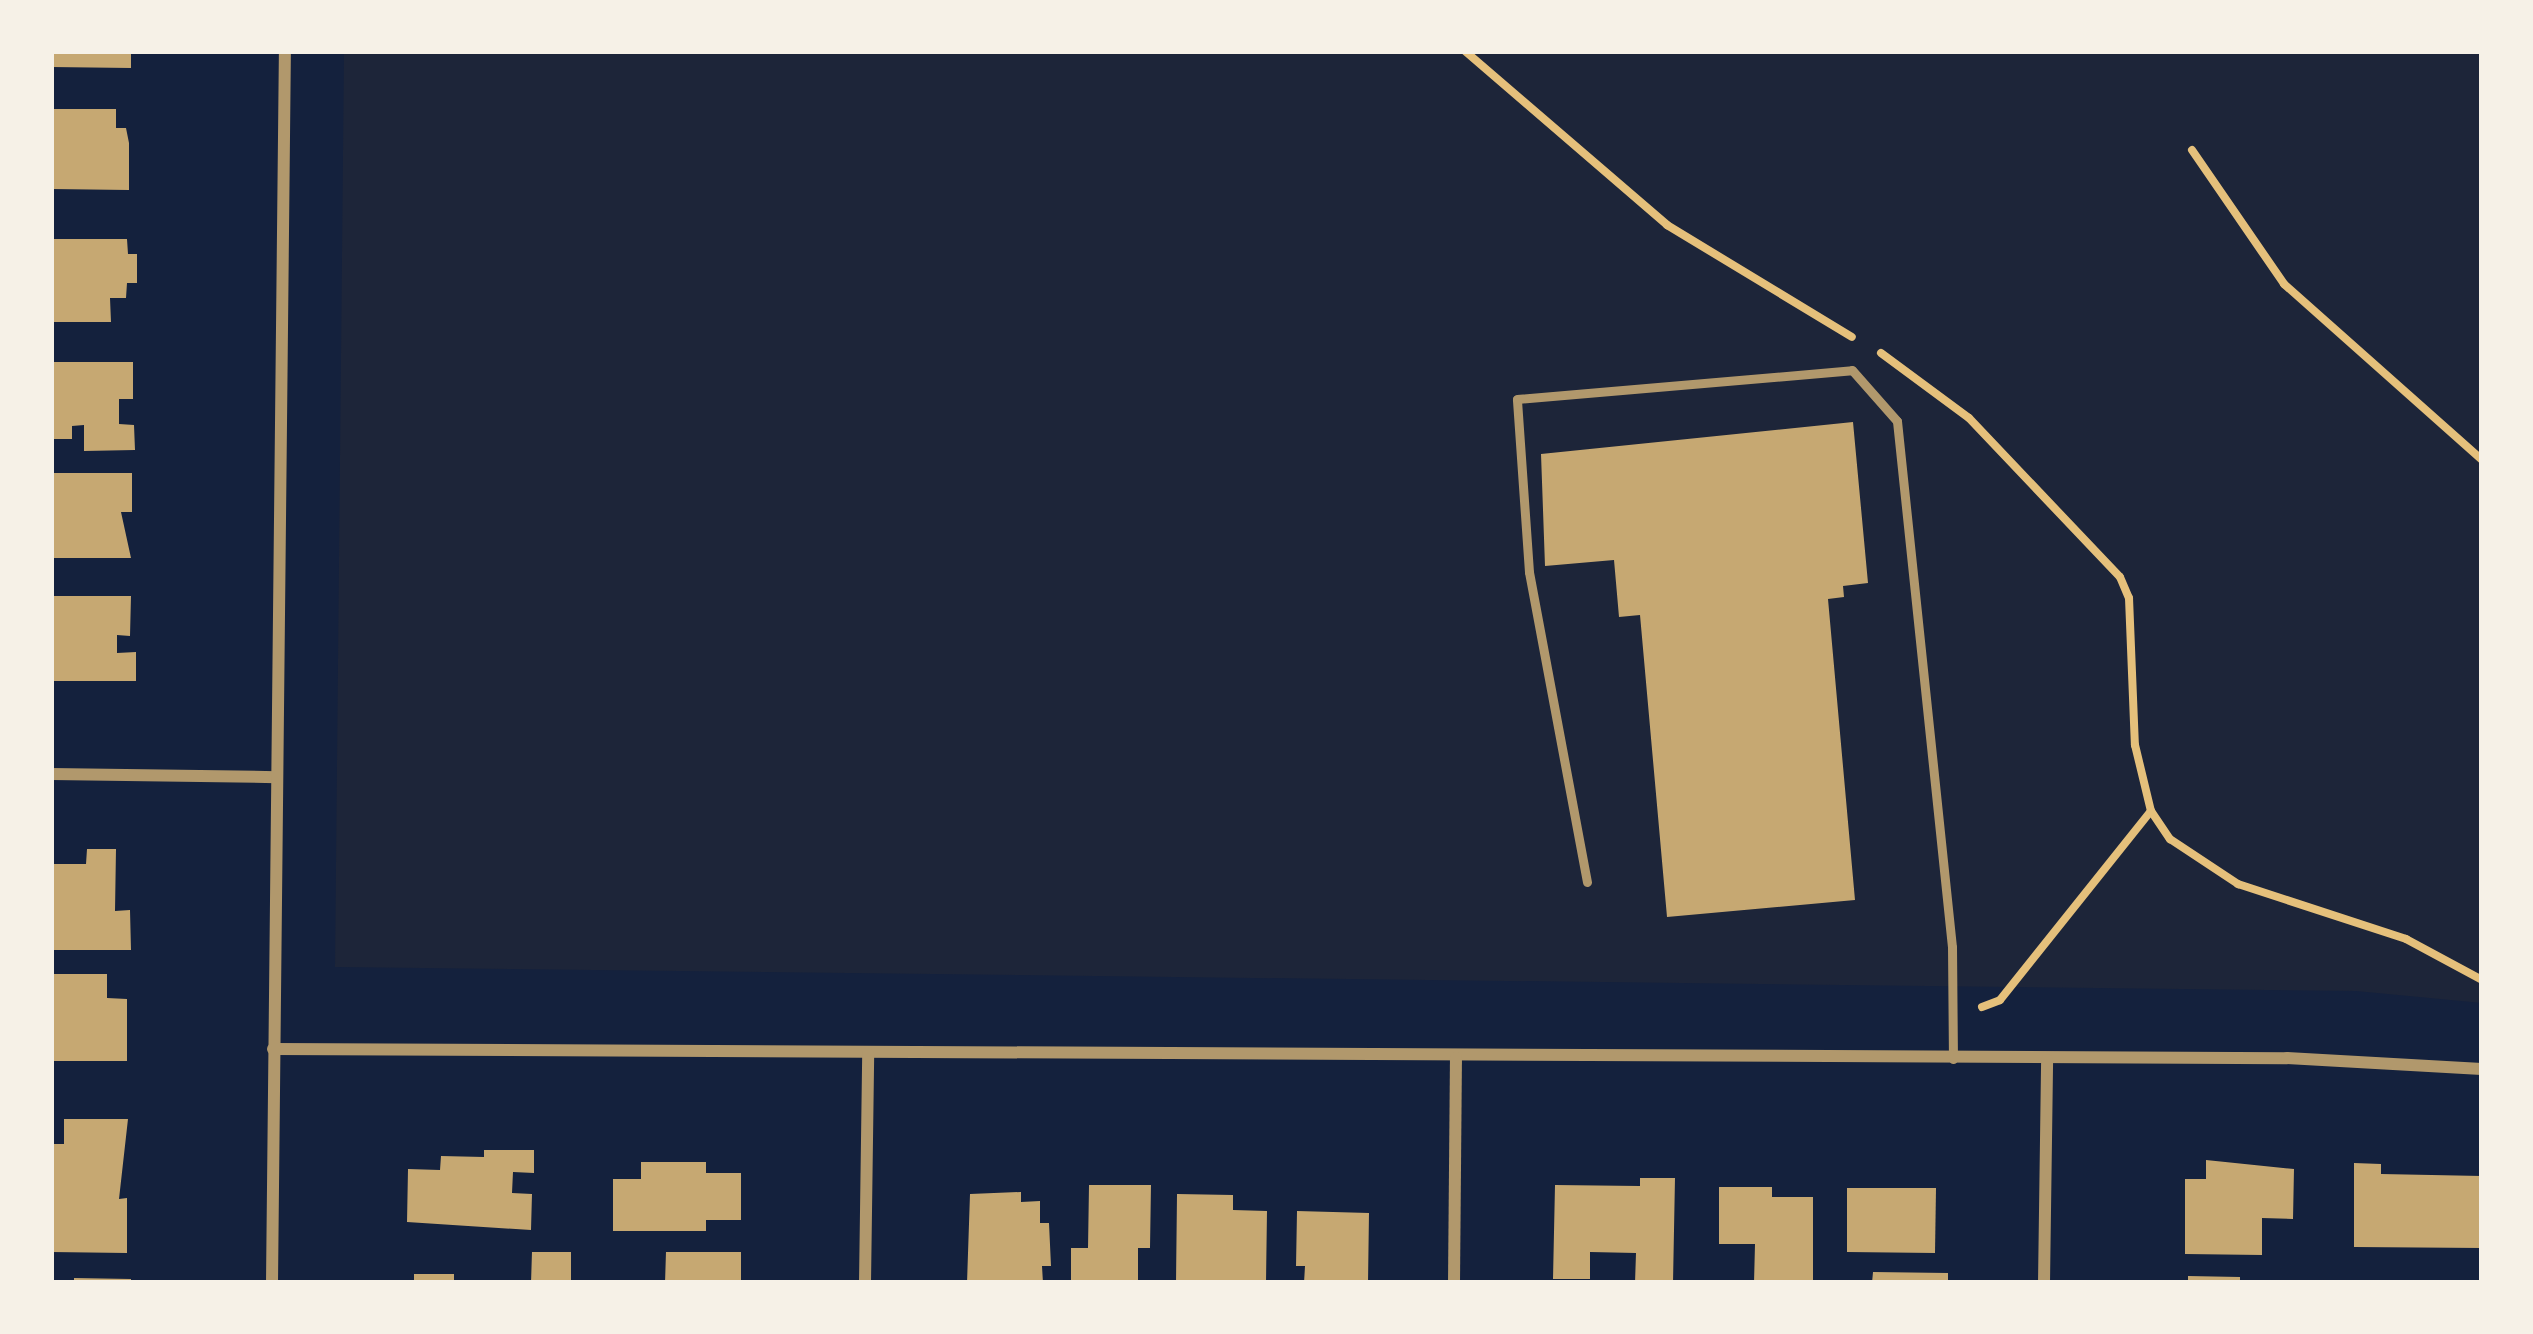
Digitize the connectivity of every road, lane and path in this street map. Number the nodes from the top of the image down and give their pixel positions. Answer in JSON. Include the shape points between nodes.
{"nodes":[{"id":1,"x":285,"y":51,"type":"edge"},
{"id":2,"x":2192,"y":150,"type":"dead end"},
{"id":3,"x":2482,"y":460,"type":"edge"},
{"id":4,"x":51,"y":775,"type":"edge"},
{"id":5,"x":277,"y":777,"type":"junction"},
{"id":6,"x":1587,"y":882,"type":"dead end"},
{"id":7,"x":2482,"y":980,"type":"edge"},
{"id":8,"x":273,"y":1049,"type":"junction"},
{"id":9,"x":868,"y":1054,"type":"junction"},
{"id":10,"x":1456,"y":1058,"type":"junction"},
{"id":11,"x":1953,"y":1059,"type":"junction"},
{"id":12,"x":1980,"y":1060,"type":"junction"},
{"id":13,"x":2047,"y":1060,"type":"junction"},
{"id":14,"x":2482,"y":1069,"type":"edge"},
{"id":15,"x":272,"y":1283,"type":"edge"},
{"id":16,"x":865,"y":1283,"type":"edge"},
{"id":17,"x":1454,"y":1283,"type":"edge"},
{"id":18,"x":2044,"y":1283,"type":"edge"}],
"edges":[{"from":1,"to":5,"type":"street"},
{"from":2,"to":3,"type":"path","via":[[2284,284]]},
{"from":4,"to":5,"type":"street"},
{"from":5,"to":8,"type":"street"},
{"from":6,"to":11,"type":"lane","via":[[1529,572],[1517,399],[1852,370],[1897,421],[1952,946]]},
{"from":7,"to":12,"type":"path","via":[[2406,939],[2238,884],[2170,839],[2152,811],[2000,1000],[1982,1007]]},
{"from":8,"to":9,"type":"street"},
{"from":8,"to":15,"type":"street"},
{"from":9,"to":10,"type":"street"},
{"from":9,"to":16,"type":"street"},
{"from":10,"to":11,"type":"street"},
{"from":10,"to":17,"type":"street"},
{"from":11,"to":12,"type":"street"},
{"from":12,"to":13,"type":"street"},
{"from":13,"to":14,"type":"street","via":[[2357,1059]]},
{"from":13,"to":18,"type":"street"}]}
